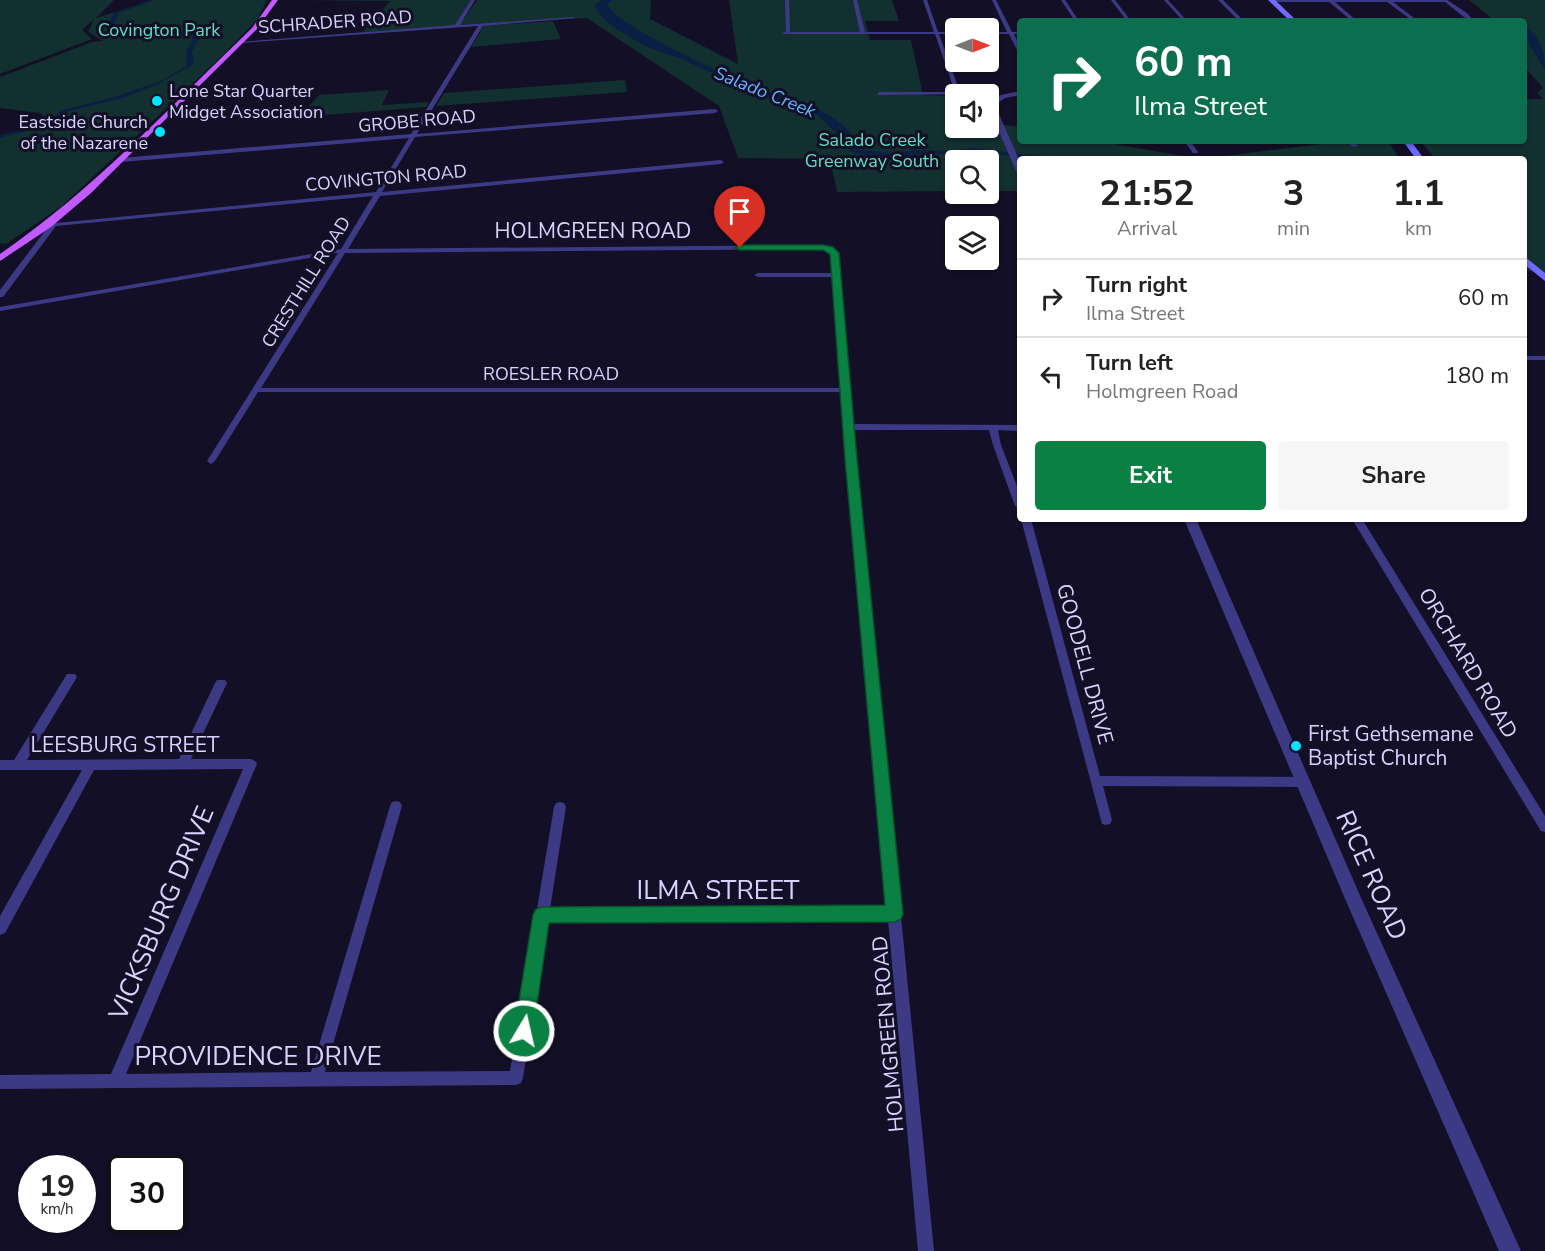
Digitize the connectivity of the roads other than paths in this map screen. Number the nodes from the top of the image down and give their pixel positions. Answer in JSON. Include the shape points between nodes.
{"nodes":[{"id":1,"x":275,"y":0,"type":"edge"},
{"id":2,"x":474,"y":0,"type":"edge"},
{"id":3,"x":787,"y":0,"type":"edge"},
{"id":4,"x":855,"y":0,"type":"edge"},
{"id":5,"x":925,"y":0,"type":"edge"},
{"id":6,"x":994,"y":0,"type":"edge"},
{"id":7,"x":1063,"y":0,"type":"edge"},
{"id":8,"x":1113,"y":0,"type":"edge"},
{"id":9,"x":1166,"y":0,"type":"edge"},
{"id":10,"x":1220,"y":0,"type":"edge"},
{"id":11,"x":1272,"y":1,"type":"edge"},
{"id":12,"x":1330,"y":1,"type":"edge"},
{"id":13,"x":1388,"y":1,"type":"edge"},
{"id":14,"x":1445,"y":1,"type":"edge"},
{"id":15,"x":574,"y":18,"type":"dead end"},
{"id":16,"x":1075,"y":18,"type":"edge"},
{"id":17,"x":1127,"y":18,"type":"edge"},
{"id":18,"x":1182,"y":18,"type":"edge"},
{"id":19,"x":1239,"y":18,"type":"edge"},
{"id":20,"x":1291,"y":18,"type":"edge"},
{"id":21,"x":1352,"y":18,"type":"edge"},
{"id":22,"x":1412,"y":18,"type":"edge"},
{"id":23,"x":1469,"y":18,"type":"edge"},
{"id":24,"x":481,"y":25,"type":"junction"},
{"id":25,"x":456,"y":27,"type":"junction"},
{"id":26,"x":863,"y":33,"type":"junction"},
{"id":27,"x":936,"y":33,"type":"junction"},
{"id":28,"x":945,"y":33,"type":"edge"},
{"id":29,"x":999,"y":33,"type":"edge"},
{"id":30,"x":1011,"y":33,"type":"junction"},
{"id":31,"x":1017,"y":33,"type":"edge"},
{"id":32,"x":241,"y":42,"type":"junction"},
{"id":33,"x":1017,"y":46,"type":"edge"},
{"id":34,"x":954,"y":84,"type":"edge"},
{"id":35,"x":1017,"y":93,"type":"edge"},
{"id":36,"x":879,"y":94,"type":"dead end"},
{"id":37,"x":945,"y":94,"type":"edge"},
{"id":38,"x":999,"y":96,"type":"edge"},
{"id":39,"x":715,"y":111,"type":"dead end"},
{"id":40,"x":999,"y":123,"type":"edge"},
{"id":41,"x":413,"y":136,"type":"junction"},
{"id":42,"x":1189,"y":144,"type":"edge"},
{"id":43,"x":1195,"y":152,"type":"dead end"},
{"id":44,"x":121,"y":160,"type":"junction"},
{"id":45,"x":721,"y":162,"type":"dead end"},
{"id":46,"x":1017,"y":164,"type":"edge"},
{"id":47,"x":378,"y":194,"type":"junction"},
{"id":48,"x":51,"y":225,"type":"junction"},
{"id":49,"x":343,"y":251,"type":"junction"},
{"id":50,"x":0,"y":258,"type":"edge"},
{"id":51,"x":1527,"y":261,"type":"edge"},
{"id":52,"x":758,"y":275,"type":"dead end"},
{"id":53,"x":836,"y":275,"type":"junction"},
{"id":54,"x":1545,"y":278,"type":"edge"},
{"id":55,"x":0,"y":295,"type":"edge"},
{"id":56,"x":0,"y":309,"type":"edge"},
{"id":57,"x":1541,"y":358,"type":"edge"},
{"id":58,"x":1545,"y":367,"type":"edge"},
{"id":59,"x":255,"y":390,"type":"junction"},
{"id":60,"x":846,"y":390,"type":"junction"},
{"id":61,"x":849,"y":427,"type":"junction"},
{"id":62,"x":993,"y":428,"type":"junction"},
{"id":63,"x":1017,"y":428,"type":"edge"},
{"id":64,"x":211,"y":461,"type":"dead end"},
{"id":65,"x":1017,"y":498,"type":"edge"},
{"id":66,"x":1027,"y":522,"type":"edge"},
{"id":67,"x":1191,"y":522,"type":"edge"},
{"id":68,"x":1359,"y":522,"type":"edge"},
{"id":69,"x":72,"y":677,"type":"dead end"},
{"id":70,"x":221,"y":683,"type":"dead end"},
{"id":71,"x":18,"y":764,"type":"junction"},
{"id":72,"x":91,"y":764,"type":"junction"},
{"id":73,"x":183,"y":764,"type":"junction"},
{"id":74,"x":251,"y":764,"type":"joint"},
{"id":75,"x":0,"y":765,"type":"edge"},
{"id":76,"x":1096,"y":781,"type":"junction"},
{"id":77,"x":1304,"y":782,"type":"junction"},
{"id":78,"x":396,"y":806,"type":"dead end"},
{"id":79,"x":560,"y":807,"type":"dead end"},
{"id":80,"x":1106,"y":820,"type":"dead end"},
{"id":81,"x":1545,"y":827,"type":"edge"},
{"id":82,"x":895,"y":914,"type":"junction"},
{"id":83,"x":542,"y":915,"type":"junction"},
{"id":84,"x":0,"y":929,"type":"edge"},
{"id":85,"x":316,"y":1079,"type":"junction"},
{"id":86,"x":115,"y":1081,"type":"junction"},
{"id":87,"x":0,"y":1082,"type":"edge"},
{"id":88,"x":926,"y":1251,"type":"edge"},
{"id":89,"x":1510,"y":1251,"type":"edge"}],
"edges":[{"from":1,"to":32,"type":"main road"},
{"from":2,"to":25,"type":"street"},
{"from":3,"to":26,"type":"street","via":[[786,33]]},
{"from":4,"to":26,"type":"street"},
{"from":5,"to":27,"type":"street"},
{"from":6,"to":30,"type":"street"},
{"from":7,"to":16,"type":"street"},
{"from":8,"to":17,"type":"street"},
{"from":9,"to":18,"type":"street"},
{"from":10,"to":19,"type":"street"},
{"from":11,"to":12,"type":"street"},
{"from":11,"to":20,"type":"main road"},
{"from":12,"to":13,"type":"street"},
{"from":12,"to":21,"type":"street"},
{"from":13,"to":14,"type":"street"},
{"from":13,"to":22,"type":"street"},
{"from":14,"to":23,"type":"street"},
{"from":15,"to":24,"type":"street","name":"SCHRADER ROAD"},
{"from":24,"to":25,"type":"street","name":"SCHRADER ROAD"},
{"from":24,"to":41,"type":"street","name":"CRESTHILL ROAD"},
{"from":25,"to":32,"type":"street","name":"SCHRADER ROAD"},
{"from":26,"to":27,"type":"street"},
{"from":27,"to":28,"type":"street"},
{"from":27,"to":34,"type":"street"},
{"from":29,"to":30,"type":"street"},
{"from":30,"to":31,"type":"street"},
{"from":30,"to":33,"type":"street"},
{"from":32,"to":44,"type":"main road"},
{"from":35,"to":38,"type":"street"},
{"from":36,"to":37,"type":"street"},
{"from":39,"to":41,"type":"street","name":"GROBE ROAD"},
{"from":40,"to":46,"type":"street"},
{"from":41,"to":44,"type":"street","name":"GROBE ROAD"},
{"from":41,"to":47,"type":"street","name":"CRESTHILL ROAD"},
{"from":42,"to":43,"type":"street"},
{"from":44,"to":48,"type":"main road"},
{"from":45,"to":47,"type":"street","name":"COVINGTON ROAD"},
{"from":47,"to":48,"type":"street","name":"COVINGTON ROAD"},
{"from":47,"to":49,"type":"street","name":"CRESTHILL ROAD"},
{"from":48,"to":50,"type":"main road"},
{"from":48,"to":55,"type":"street"},
{"from":49,"to":53,"type":"street","name":"HOLMGREEN ROAD","via":[[817,247],[833,251]]},
{"from":49,"to":56,"type":"street","name":"HOLMGREEN ROAD"},
{"from":49,"to":59,"type":"street","name":"CRESTHILL ROAD"},
{"from":51,"to":54,"type":"main road"},
{"from":52,"to":53,"type":"street"},
{"from":53,"to":60,"type":"street","name":"HOLMGREEN ROAD"},
{"from":57,"to":58,"type":"street"},
{"from":59,"to":60,"type":"street","name":"ROESLER ROAD"},
{"from":59,"to":64,"type":"street","name":"CRESTHILL ROAD"},
{"from":60,"to":61,"type":"street","name":"HOLMGREEN ROAD"},
{"from":61,"to":62,"type":"street"},
{"from":61,"to":82,"type":"street","name":"HOLMGREEN ROAD"},
{"from":62,"to":63,"type":"street"},
{"from":62,"to":65,"type":"street"},
{"from":66,"to":76,"type":"street","name":"GOODELL DRIVE"},
{"from":67,"to":77,"type":"street","name":"RICE ROAD"},
{"from":68,"to":81,"type":"street","name":"ORCHARD ROAD"},
{"from":69,"to":71,"type":"street"},
{"from":70,"to":73,"type":"street"},
{"from":71,"to":72,"type":"street","name":"LEESBURG STREET"},
{"from":71,"to":75,"type":"street","name":"LEESBURG STREET"},
{"from":72,"to":73,"type":"street","name":"LEESBURG STREET"},
{"from":72,"to":84,"type":"street"},
{"from":73,"to":74,"type":"street","name":"LEESBURG STREET"},
{"from":74,"to":86,"type":"street","name":"VICKSBURG DRIVE"},
{"from":76,"to":77,"type":"street"},
{"from":76,"to":80,"type":"street","name":"GOODELL DRIVE"},
{"from":77,"to":89,"type":"street","name":"RICE ROAD"},
{"from":78,"to":85,"type":"street"},
{"from":79,"to":83,"type":"street"},
{"from":82,"to":83,"type":"street","name":"ILMA STREET"},
{"from":82,"to":88,"type":"street","name":"HOLMGREEN ROAD"},
{"from":83,"to":85,"type":"street","name":"PROVIDENCE DRIVE","via":[[516,1078]]},
{"from":85,"to":86,"type":"street","name":"PROVIDENCE DRIVE"},
{"from":86,"to":87,"type":"street","name":"PROVIDENCE DRIVE"}]}
